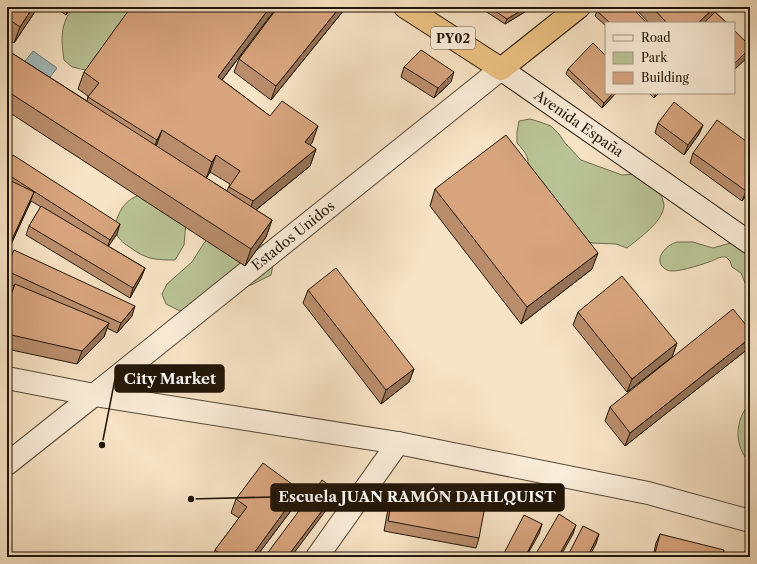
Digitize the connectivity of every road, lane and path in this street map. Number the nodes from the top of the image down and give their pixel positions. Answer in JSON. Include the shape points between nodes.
{"nodes":[{"id":1,"x":405,"y":7,"type":"edge"},
{"id":2,"x":579,"y":7,"type":"edge"},
{"id":3,"x":500,"y":69,"type":"junction"},
{"id":4,"x":750,"y":243,"type":"edge"},
{"id":5,"x":7,"y":378,"type":"edge"},
{"id":6,"x":94,"y":395,"type":"junction"},
{"id":7,"x":398,"y":443,"type":"junction"},
{"id":8,"x":7,"y":464,"type":"edge"},
{"id":9,"x":750,"y":521,"type":"edge"},
{"id":10,"x":317,"y":557,"type":"edge"}],
"edges":[{"from":1,"to":3,"type":"highway","name":"Avenida España","number":"PY02"},
{"from":2,"to":3,"type":"highway","name":"Estados Unidos"},
{"from":3,"to":4,"type":"street","name":"Avenida España","number":"PY02"},
{"from":3,"to":6,"type":"street","name":"Estados Unidos"},
{"from":5,"to":6,"type":"street"},
{"from":6,"to":7,"type":"street"},
{"from":6,"to":8,"type":"street","name":"Estados Unidos"},
{"from":7,"to":9,"type":"street","via":[[648,493]]},
{"from":7,"to":10,"type":"street"}]}
